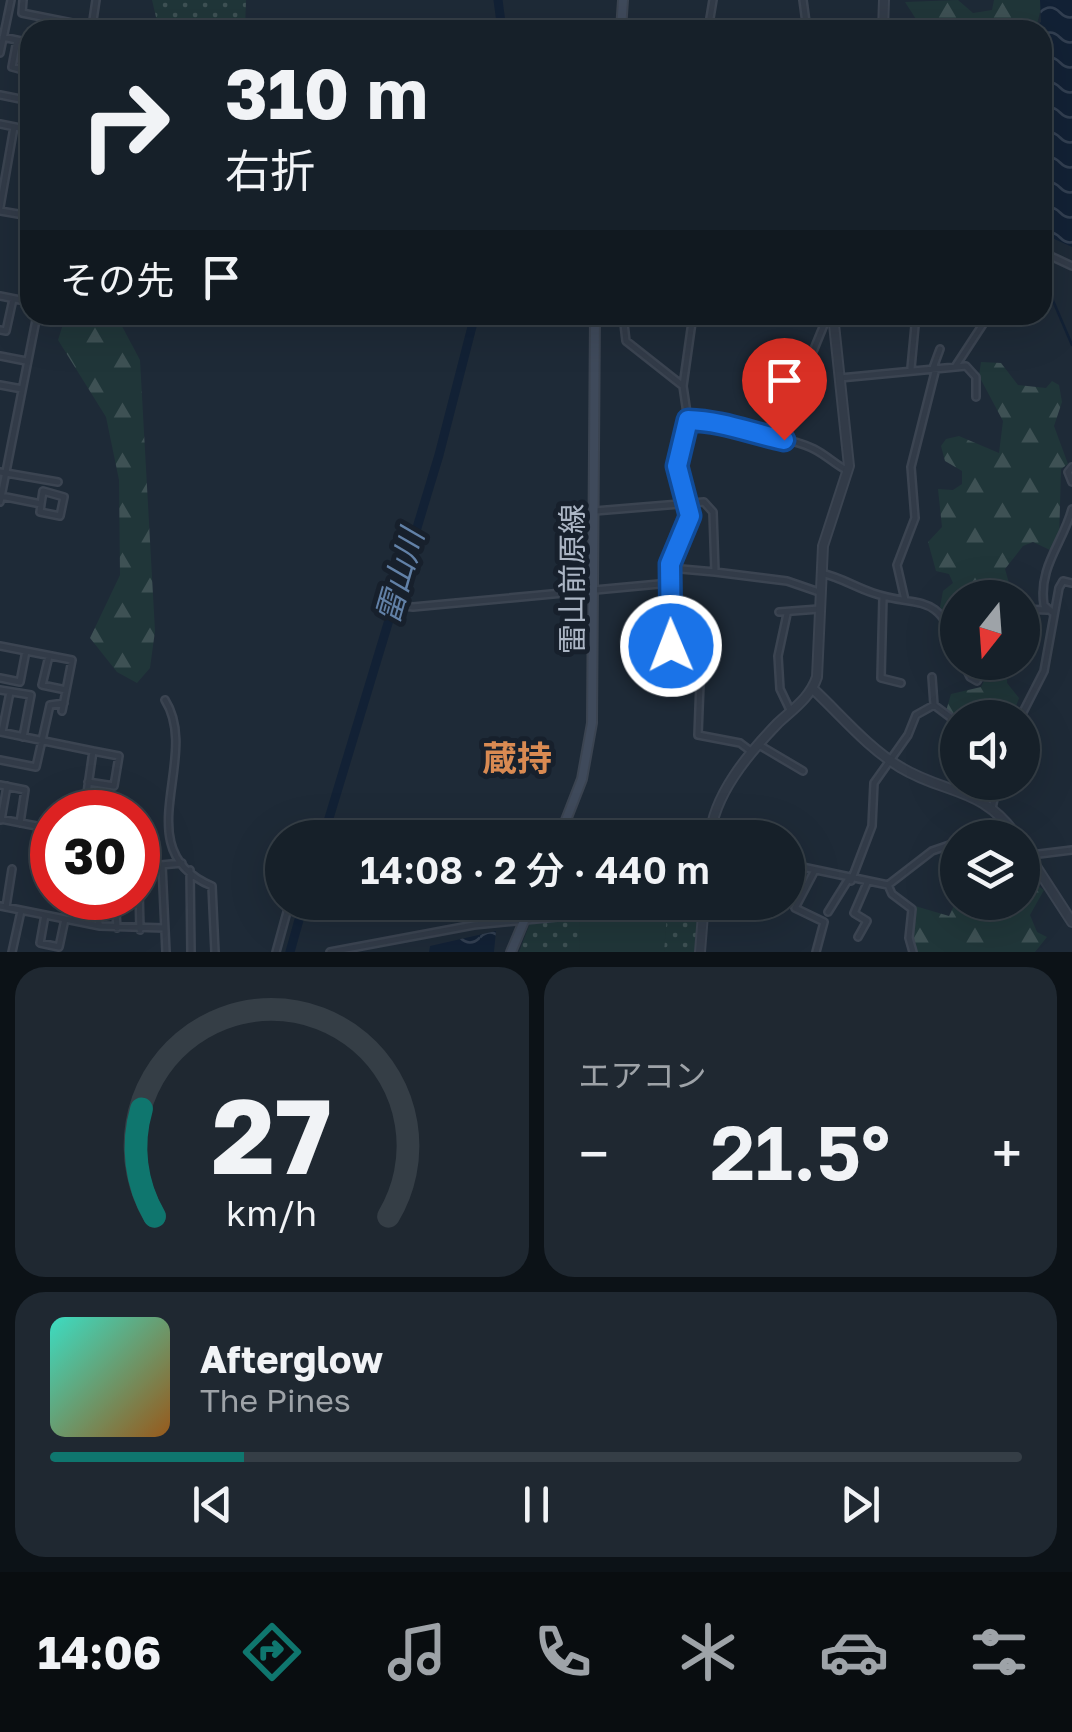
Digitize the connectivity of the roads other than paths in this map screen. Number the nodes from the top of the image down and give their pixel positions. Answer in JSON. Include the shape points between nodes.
{"nodes":[{"id":1,"x":11,"y":0,"type":"edge"},
{"id":2,"x":23,"y":0,"type":"edge"},
{"id":3,"x":54,"y":20,"type":"edge"},
{"id":4,"x":2,"y":37,"type":"edge"},
{"id":5,"x":18,"y":40,"type":"joint"},
{"id":6,"x":0,"y":53,"type":"edge"},
{"id":7,"x":20,"y":70,"type":"edge"},
{"id":8,"x":0,"y":124,"type":"edge"},
{"id":9,"x":14,"y":127,"type":"junction"},
{"id":10,"x":20,"y":128,"type":"edge"},
{"id":11,"x":0,"y":209,"type":"edge"},
{"id":12,"x":0,"y":296,"type":"edge"},
{"id":13,"x":12,"y":299,"type":"junction"},
{"id":14,"x":20,"y":300,"type":"edge"},
{"id":15,"x":35,"y":325,"type":"edge"},
{"id":16,"x":595,"y":325,"type":"edge"},
{"id":17,"x":624,"y":325,"type":"edge"},
{"id":18,"x":692,"y":325,"type":"edge"},
{"id":19,"x":826,"y":325,"type":"edge"},
{"id":20,"x":832,"y":325,"type":"edge"},
{"id":21,"x":915,"y":325,"type":"edge"},
{"id":22,"x":983,"y":325,"type":"edge"},
{"id":23,"x":0,"y":330,"type":"edge"},
{"id":24,"x":940,"y":350,"type":"dead end"},
{"id":25,"x":0,"y":356,"type":"edge"},
{"id":26,"x":28,"y":362,"type":"junction"},
{"id":27,"x":956,"y":367,"type":"junction"},
{"id":28,"x":911,"y":368,"type":"junction"},
{"id":29,"x":935,"y":368,"type":"junction"},
{"id":30,"x":840,"y":378,"type":"junction"},
{"id":31,"x":0,"y":385,"type":"edge"},
{"id":32,"x":683,"y":386,"type":"junction"},
{"id":33,"x":22,"y":389,"type":"junction"},
{"id":34,"x":976,"y":397,"type":"dead end"},
{"id":35,"x":688,"y":420,"type":"junction"},
{"id":36,"x":784,"y":440,"type":"junction"},
{"id":37,"x":1072,"y":467,"type":"edge"},
{"id":38,"x":848,"y":471,"type":"junction"},
{"id":39,"x":3,"y":472,"type":"edge"},
{"id":40,"x":58,"y":482,"type":"dead end"},
{"id":41,"x":1072,"y":482,"type":"edge"},
{"id":42,"x":1,"y":499,"type":"edge"},
{"id":43,"x":687,"y":503,"type":"junction"},
{"id":44,"x":41,"y":504,"type":"junction"},
{"id":45,"x":1072,"y":508,"type":"edge"},
{"id":46,"x":595,"y":511,"type":"junction"},
{"id":47,"x":670,"y":568,"type":"junction"},
{"id":48,"x":716,"y":572,"type":"junction"},
{"id":49,"x":821,"y":573,"type":"junction"},
{"id":50,"x":670,"y":583,"type":"junction"},
{"id":51,"x":1072,"y":583,"type":"edge"},
{"id":52,"x":594,"y":590,"type":"junction"},
{"id":53,"x":819,"y":592,"type":"junction"},
{"id":54,"x":883,"y":596,"type":"junction"},
{"id":55,"x":905,"y":600,"type":"junction"},
{"id":56,"x":380,"y":603,"type":"dead end"},
{"id":57,"x":820,"y":610,"type":"junction"},
{"id":58,"x":1040,"y":610,"type":"edge"},
{"id":59,"x":1050,"y":611,"type":"junction"},
{"id":60,"x":940,"y":617,"type":"edge"},
{"id":61,"x":0,"y":646,"type":"edge"},
{"id":62,"x":26,"y":651,"type":"junction"},
{"id":63,"x":49,"y":656,"type":"junction"},
{"id":64,"x":932,"y":677,"type":"dead end"},
{"id":65,"x":0,"y":678,"type":"edge"},
{"id":66,"x":900,"y":682,"type":"dead end"},
{"id":67,"x":0,"y":690,"type":"edge"},
{"id":68,"x":66,"y":690,"type":"junction"},
{"id":69,"x":812,"y":690,"type":"junction"},
{"id":70,"x":10,"y":692,"type":"junction"},
{"id":71,"x":166,"y":700,"type":"dead end"},
{"id":72,"x":1029,"y":700,"type":"edge"},
{"id":73,"x":64,"y":703,"type":"junction"},
{"id":74,"x":934,"y":705,"type":"junction"},
{"id":75,"x":940,"y":710,"type":"edge"},
{"id":76,"x":62,"y":711,"type":"dead end"},
{"id":77,"x":791,"y":712,"type":"junction"},
{"id":78,"x":1,"y":732,"type":"edge"},
{"id":79,"x":23,"y":737,"type":"junction"},
{"id":80,"x":42,"y":741,"type":"junction"},
{"id":81,"x":759,"y":744,"type":"junction"},
{"id":82,"x":93,"y":751,"type":"junction"},
{"id":83,"x":752,"y":752,"type":"junction"},
{"id":84,"x":888,"y":759,"type":"junction"},
{"id":85,"x":0,"y":760,"type":"edge"},
{"id":86,"x":803,"y":771,"type":"dead end"},
{"id":87,"x":88,"y":782,"type":"junction"},
{"id":88,"x":4,"y":786,"type":"edge"},
{"id":89,"x":87,"y":790,"type":"edge"},
{"id":90,"x":994,"y":800,"type":"edge"},
{"id":91,"x":992,"y":808,"type":"junction"},
{"id":92,"x":1,"y":819,"type":"edge"},
{"id":93,"x":566,"y":820,"type":"edge"},
{"id":94,"x":714,"y":820,"type":"edge"},
{"id":95,"x":1002,"y":820,"type":"edge"},
{"id":96,"x":20,"y":823,"type":"junction"},
{"id":97,"x":30,"y":825,"type":"edge"},
{"id":98,"x":940,"y":848,"type":"edge"},
{"id":99,"x":1040,"y":850,"type":"edge"},
{"id":100,"x":1072,"y":850,"type":"edge"},
{"id":101,"x":182,"y":863,"type":"junction"},
{"id":102,"x":162,"y":865,"type":"joint"},
{"id":103,"x":12,"y":869,"type":"dead end"},
{"id":104,"x":805,"y":869,"type":"edge"},
{"id":105,"x":190,"y":870,"type":"junction"},
{"id":106,"x":814,"y":872,"type":"junction"},
{"id":107,"x":1040,"y":873,"type":"edge"},
{"id":108,"x":850,"y":881,"type":"junction"},
{"id":109,"x":866,"y":883,"type":"junction"},
{"id":110,"x":888,"y":885,"type":"junction"},
{"id":111,"x":3,"y":906,"type":"edge"},
{"id":112,"x":21,"y":910,"type":"junction"},
{"id":113,"x":30,"y":912,"type":"edge"},
{"id":114,"x":828,"y":912,"type":"dead end"},
{"id":115,"x":44,"y":920,"type":"edge"},
{"id":116,"x":65,"y":920,"type":"edge"},
{"id":117,"x":74,"y":920,"type":"edge"},
{"id":118,"x":98,"y":920,"type":"edge"},
{"id":119,"x":116,"y":920,"type":"edge"},
{"id":120,"x":140,"y":920,"type":"edge"},
{"id":121,"x":285,"y":920,"type":"edge"},
{"id":122,"x":519,"y":920,"type":"edge"},
{"id":123,"x":525,"y":920,"type":"edge"},
{"id":124,"x":703,"y":920,"type":"edge"},
{"id":125,"x":1072,"y":922,"type":"edge"},
{"id":126,"x":100,"y":926,"type":"junction"},
{"id":127,"x":117,"y":928,"type":"junction"},
{"id":128,"x":164,"y":928,"type":"junction"},
{"id":129,"x":140,"y":930,"type":"junction"},
{"id":130,"x":858,"y":936,"type":"dead end"},
{"id":131,"x":12,"y":952,"type":"edge"},
{"id":132,"x":166,"y":952,"type":"edge"},
{"id":133,"x":191,"y":952,"type":"edge"},
{"id":134,"x":216,"y":952,"type":"edge"},
{"id":135,"x":276,"y":952,"type":"edge"},
{"id":136,"x":330,"y":952,"type":"edge"},
{"id":137,"x":512,"y":952,"type":"edge"},
{"id":138,"x":700,"y":952,"type":"edge"},
{"id":139,"x":816,"y":952,"type":"edge"},
{"id":140,"x":913,"y":952,"type":"edge"}],
"edges":[{"from":1,"to":4,"type":"street"},
{"from":2,"to":3,"type":"street","via":[[22,13]]},
{"from":4,"to":5,"type":"street"},
{"from":4,"to":6,"type":"street"},
{"from":5,"to":7,"type":"street","via":[[12,68]]},
{"from":8,"to":9,"type":"street"},
{"from":9,"to":10,"type":"street"},
{"from":9,"to":11,"type":"street"},
{"from":12,"to":13,"type":"street"},
{"from":13,"to":14,"type":"street"},
{"from":13,"to":23,"type":"street","via":[[6,331]]},
{"from":15,"to":26,"type":"street"},
{"from":16,"to":46,"type":"main road","name":"雷山前原線"},
{"from":17,"to":32,"type":"street","via":[[626,341]]},
{"from":18,"to":32,"type":"street"},
{"from":19,"to":36,"type":"street"},
{"from":20,"to":30,"type":"street"},
{"from":21,"to":28,"type":"street"},
{"from":22,"to":27,"type":"street"},
{"from":24,"to":29,"type":"street"},
{"from":25,"to":26,"type":"street"},
{"from":26,"to":33,"type":"street"},
{"from":27,"to":29,"type":"street"},
{"from":27,"to":34,"type":"street","via":[[974,371]]},
{"from":28,"to":29,"type":"street"},
{"from":28,"to":30,"type":"street"},
{"from":29,"to":55,"type":"street","via":[[911,467],[915,518],[898,565]]},
{"from":30,"to":38,"type":"street"},
{"from":31,"to":33,"type":"street"},
{"from":32,"to":35,"type":"street"},
{"from":33,"to":39,"type":"street"},
{"from":35,"to":36,"type":"street","via":[[714,420]]},
{"from":35,"to":43,"type":"street","via":[[677,466]]},
{"from":36,"to":38,"type":"street","via":[[813,448]]},
{"from":37,"to":41,"type":"street"},
{"from":38,"to":49,"type":"street","via":[[825,537]]},
{"from":39,"to":40,"type":"street"},
{"from":39,"to":42,"type":"street"},
{"from":42,"to":44,"type":"street"},
{"from":43,"to":46,"type":"street"},
{"from":43,"to":47,"type":"street","via":[[689,521]]},
{"from":43,"to":48,"type":"street","via":[[704,502],[713,512]]},
{"from":44,"to":44,"type":"street","via":[[40,512],[60,516],[64,497],[43,491]]},
{"from":45,"to":59,"type":"street","via":[[1043,579]]},
{"from":46,"to":52,"type":"main road","name":"雷山前原線"},
{"from":47,"to":48,"type":"street"},
{"from":47,"to":50,"type":"street"},
{"from":48,"to":53,"type":"street"},
{"from":49,"to":53,"type":"street"},
{"from":49,"to":54,"type":"street"},
{"from":50,"to":52,"type":"street"},
{"from":50,"to":83,"type":"street","via":[[675,662],[702,690],[698,736],[740,743]]},
{"from":51,"to":59,"type":"street","via":[[1063,581]]},
{"from":52,"to":56,"type":"street"},
{"from":52,"to":93,"type":"main road","name":"雷山前原線","via":[[592,732]]},
{"from":53,"to":57,"type":"street"},
{"from":54,"to":55,"type":"street"},
{"from":54,"to":66,"type":"street","via":[[882,678]]},
{"from":55,"to":60,"type":"street","via":[[914,598]]},
{"from":57,"to":69,"type":"street","via":[[820,662]]},
{"from":57,"to":77,"type":"street","via":[[783,613],[780,688]]},
{"from":58,"to":59,"type":"street"},
{"from":59,"to":72,"type":"street","via":[[1054,622],[1044,672]]},
{"from":61,"to":62,"type":"street"},
{"from":62,"to":63,"type":"street"},
{"from":62,"to":65,"type":"street","via":[[20,682]]},
{"from":63,"to":68,"type":"street","via":[[72,660]]},
{"from":63,"to":68,"type":"street","via":[[42,686]]},
{"from":64,"to":74,"type":"street"},
{"from":67,"to":70,"type":"street"},
{"from":68,"to":73,"type":"street"},
{"from":69,"to":77,"type":"street"},
{"from":69,"to":84,"type":"street"},
{"from":70,"to":78,"type":"street"},
{"from":70,"to":79,"type":"street","via":[[32,696]]},
{"from":71,"to":101,"type":"street","via":[[180,740],[166,817]]},
{"from":73,"to":76,"type":"street"},
{"from":73,"to":80,"type":"street","via":[[50,705]]},
{"from":74,"to":75,"type":"street"},
{"from":74,"to":84,"type":"street","via":[[916,715]]},
{"from":77,"to":81,"type":"street"},
{"from":78,"to":79,"type":"street"},
{"from":79,"to":80,"type":"street"},
{"from":80,"to":82,"type":"street"},
{"from":80,"to":85,"type":"street","via":[[36,766]]},
{"from":81,"to":83,"type":"street"},
{"from":81,"to":86,"type":"street"},
{"from":82,"to":87,"type":"street"},
{"from":82,"to":87,"type":"street","via":[[119,756],[114,786]]},
{"from":83,"to":94,"type":"street"},
{"from":84,"to":91,"type":"street"},
{"from":84,"to":108,"type":"street","via":[[874,782],[872,826]]},
{"from":87,"to":89,"type":"street"},
{"from":88,"to":92,"type":"street"},
{"from":88,"to":96,"type":"street","via":[[25,790]]},
{"from":90,"to":91,"type":"street"},
{"from":91,"to":95,"type":"street"},
{"from":92,"to":96,"type":"street"},
{"from":96,"to":97,"type":"street"},
{"from":98,"to":110,"type":"street"},
{"from":99,"to":100,"type":"street"},
{"from":101,"to":102,"type":"street"},
{"from":101,"to":105,"type":"street"},
{"from":102,"to":128,"type":"street"},
{"from":103,"to":111,"type":"street"},
{"from":104,"to":106,"type":"street"},
{"from":105,"to":133,"type":"street"},
{"from":105,"to":134,"type":"street","via":[[212,886]]},
{"from":106,"to":108,"type":"street"},
{"from":106,"to":139,"type":"street","via":[[795,908],[824,922]]},
{"from":107,"to":125,"type":"street"},
{"from":108,"to":109,"type":"street"},
{"from":108,"to":114,"type":"street"},
{"from":109,"to":110,"type":"street"},
{"from":109,"to":130,"type":"street","via":[[854,913],[867,921]]},
{"from":110,"to":140,"type":"street","via":[[912,908]]},
{"from":111,"to":112,"type":"street"},
{"from":112,"to":113,"type":"street"},
{"from":112,"to":131,"type":"street"},
{"from":115,"to":116,"type":"street","via":[[40,943],[59,947]]},
{"from":117,"to":126,"type":"street"},
{"from":118,"to":126,"type":"street"},
{"from":119,"to":127,"type":"street"},
{"from":120,"to":129,"type":"street"},
{"from":121,"to":135,"type":"street"},
{"from":122,"to":136,"type":"street"},
{"from":123,"to":137,"type":"main road"},
{"from":124,"to":138,"type":"street"},
{"from":126,"to":127,"type":"street"},
{"from":127,"to":129,"type":"street"},
{"from":128,"to":129,"type":"street"},
{"from":128,"to":132,"type":"street"}]}
